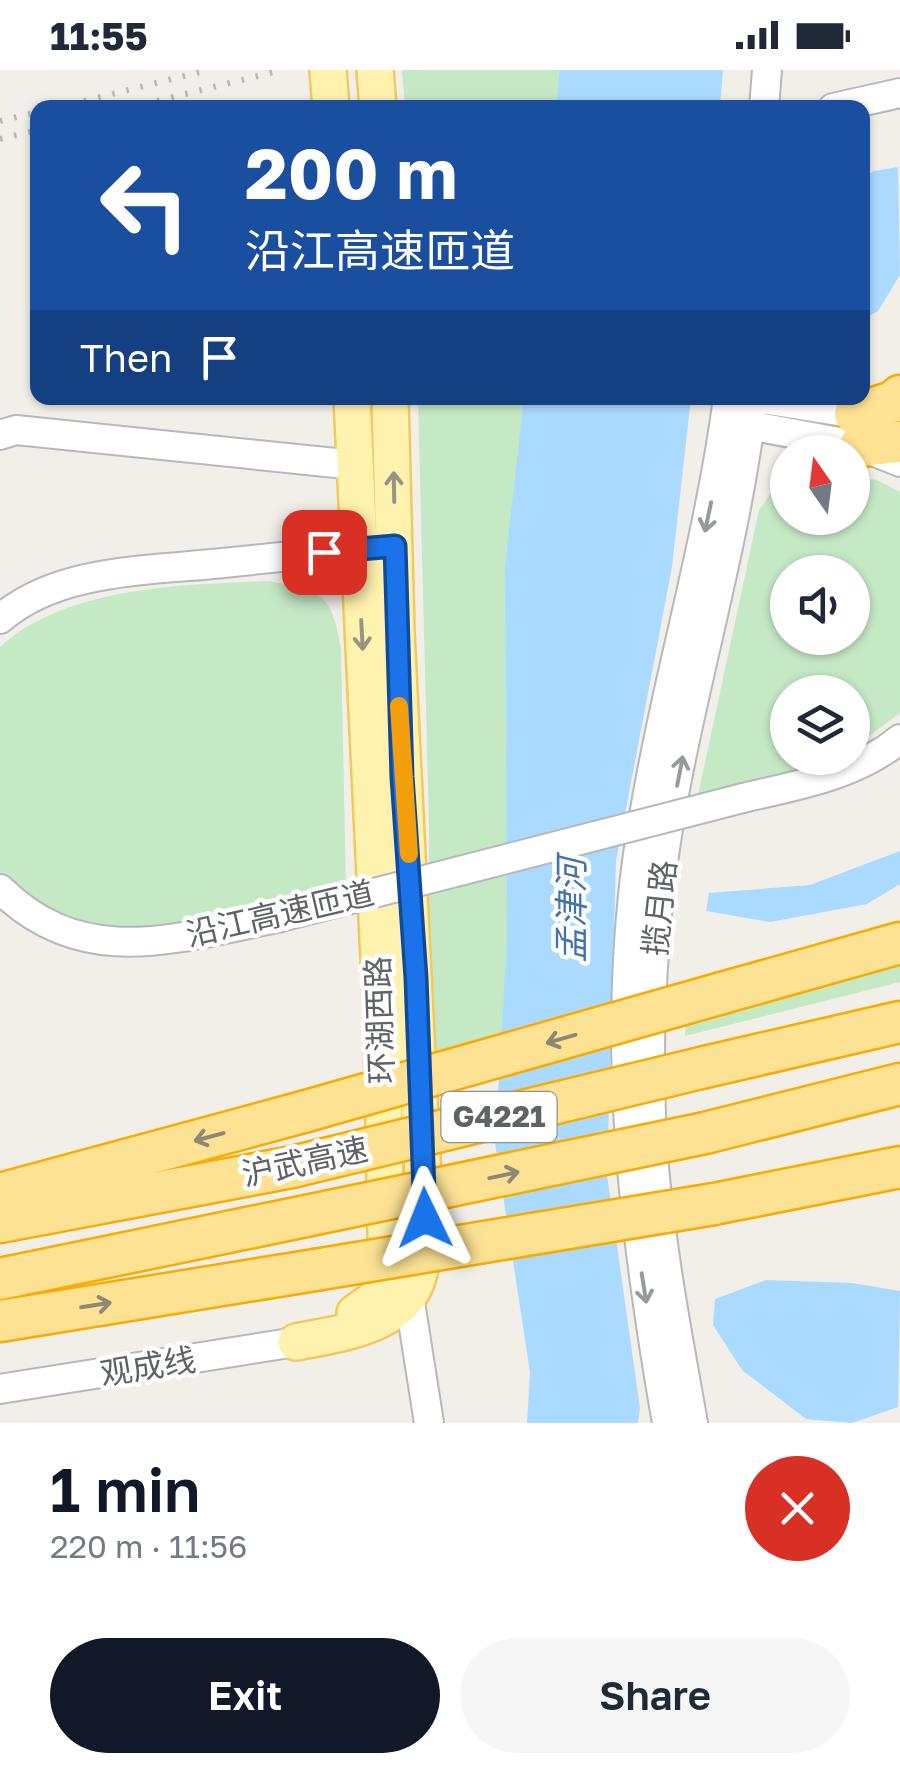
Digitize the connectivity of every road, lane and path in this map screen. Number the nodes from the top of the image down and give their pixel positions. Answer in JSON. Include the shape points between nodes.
{"nodes":[{"id":1,"x":328,"y":70,"type":"edge"},
{"id":2,"x":375,"y":70,"type":"edge"},
{"id":3,"x":766,"y":70,"type":"edge"},
{"id":4,"x":900,"y":93,"type":"edge"},
{"id":5,"x":331,"y":100,"type":"edge"},
{"id":6,"x":377,"y":100,"type":"edge"},
{"id":7,"x":764,"y":100,"type":"edge"},
{"id":8,"x":869,"y":100,"type":"edge"},
{"id":9,"x":900,"y":396,"type":"edge"},
{"id":10,"x":352,"y":405,"type":"edge"},
{"id":11,"x":390,"y":405,"type":"edge"},
{"id":12,"x":742,"y":408,"type":"edge"},
{"id":13,"x":900,"y":424,"type":"edge"},
{"id":14,"x":857,"y":430,"type":"junction"},
{"id":15,"x":0,"y":436,"type":"edge"},
{"id":16,"x":900,"y":442,"type":"edge"},
{"id":17,"x":900,"y":462,"type":"edge"},
{"id":18,"x":355,"y":465,"type":"junction"},
{"id":19,"x":395,"y":546,"type":"junction"},
{"id":20,"x":359,"y":549,"type":"junction"},
{"id":21,"x":0,"y":618,"type":"edge"},
{"id":22,"x":900,"y":739,"type":"edge"},
{"id":23,"x":900,"y":757,"type":"edge"},
{"id":24,"x":743,"y":798,"type":"junction"},
{"id":25,"x":0,"y":889,"type":"edge"},
{"id":26,"x":900,"y":943,"type":"edge"},
{"id":27,"x":900,"y":1022,"type":"edge"},
{"id":28,"x":900,"y":1084,"type":"edge"},
{"id":29,"x":900,"y":1167,"type":"edge"},
{"id":30,"x":0,"y":1194,"type":"edge"},
{"id":31,"x":0,"y":1222,"type":"edge"},
{"id":32,"x":0,"y":1279,"type":"edge"},
{"id":33,"x":409,"y":1296,"type":"junction"},
{"id":34,"x":0,"y":1321,"type":"edge"},
{"id":35,"x":296,"y":1342,"type":"junction"},
{"id":36,"x":0,"y":1389,"type":"edge"},
{"id":37,"x":429,"y":1423,"type":"edge"},
{"id":38,"x":667,"y":1423,"type":"edge"},
{"id":39,"x":693,"y":1423,"type":"edge"}],
"edges":[{"from":1,"to":5,"type":"main road"},
{"from":2,"to":6,"type":"main road"},
{"from":3,"to":7,"type":"street"},
{"from":4,"to":8,"type":"street"},
{"from":9,"to":14,"type":"highway"},
{"from":10,"to":18,"type":"main road","name":"环湖西路"},
{"from":19,"to":11,"type":"main road","name":"环湖西路","one_way":true},
{"from":12,"to":14,"type":"street"},
{"from":12,"to":38,"type":"street","name":"揽月路","one_way":true,"via":[[718,473],[641,830],[627,976],[630,1174]]},
{"from":39,"to":12,"type":"street","name":"揽月路","one_way":true,"via":[[654,1170],[656,925],[669,829],[742,480]]},
{"from":13,"to":14,"type":"street"},
{"from":14,"to":16,"type":"highway"},
{"from":14,"to":17,"type":"street"},
{"from":15,"to":18,"type":"street","via":[[16,430]]},
{"from":18,"to":20,"type":"main road","name":"环湖西路"},
{"from":19,"to":20,"type":"street"},
{"from":19,"to":33,"type":"main road","name":"环湖西路","via":[[425,1218],[419,1274]]},
{"from":20,"to":21,"type":"street","via":[[116,574],[47,591]]},
{"from":20,"to":35,"type":"main road","name":"环湖西路","one_way":true,"via":[[382,1021],[387,1290],[352,1316]]},
{"from":22,"to":24,"type":"street","name":"沿江高速匝道","via":[[859,766]]},
{"from":23,"to":24,"type":"street","name":"沿江高速匝道","via":[[835,787]]},
{"from":24,"to":25,"type":"street","name":"沿江高速匝道","bridge":true,"via":[[172,939],[100,941],[47,926]]},
{"from":26,"to":30,"type":"highway","one_way":true,"bridge":true},
{"from":27,"to":31,"type":"highway","name":"沪武高速","number":"G4221","bridge":true,"via":[[292,1168]]},
{"from":32,"to":28,"type":"highway","name":"沪武高速","number":"G4221","one_way":true,"bridge":true,"via":[[705,1134]]},
{"from":34,"to":29,"type":"highway","one_way":true,"bridge":true,"via":[[714,1204]]},
{"from":33,"to":35,"type":"main road","via":[[369,1327]]},
{"from":33,"to":37,"type":"street"},
{"from":35,"to":36,"type":"street","name":"观成线"}]}
